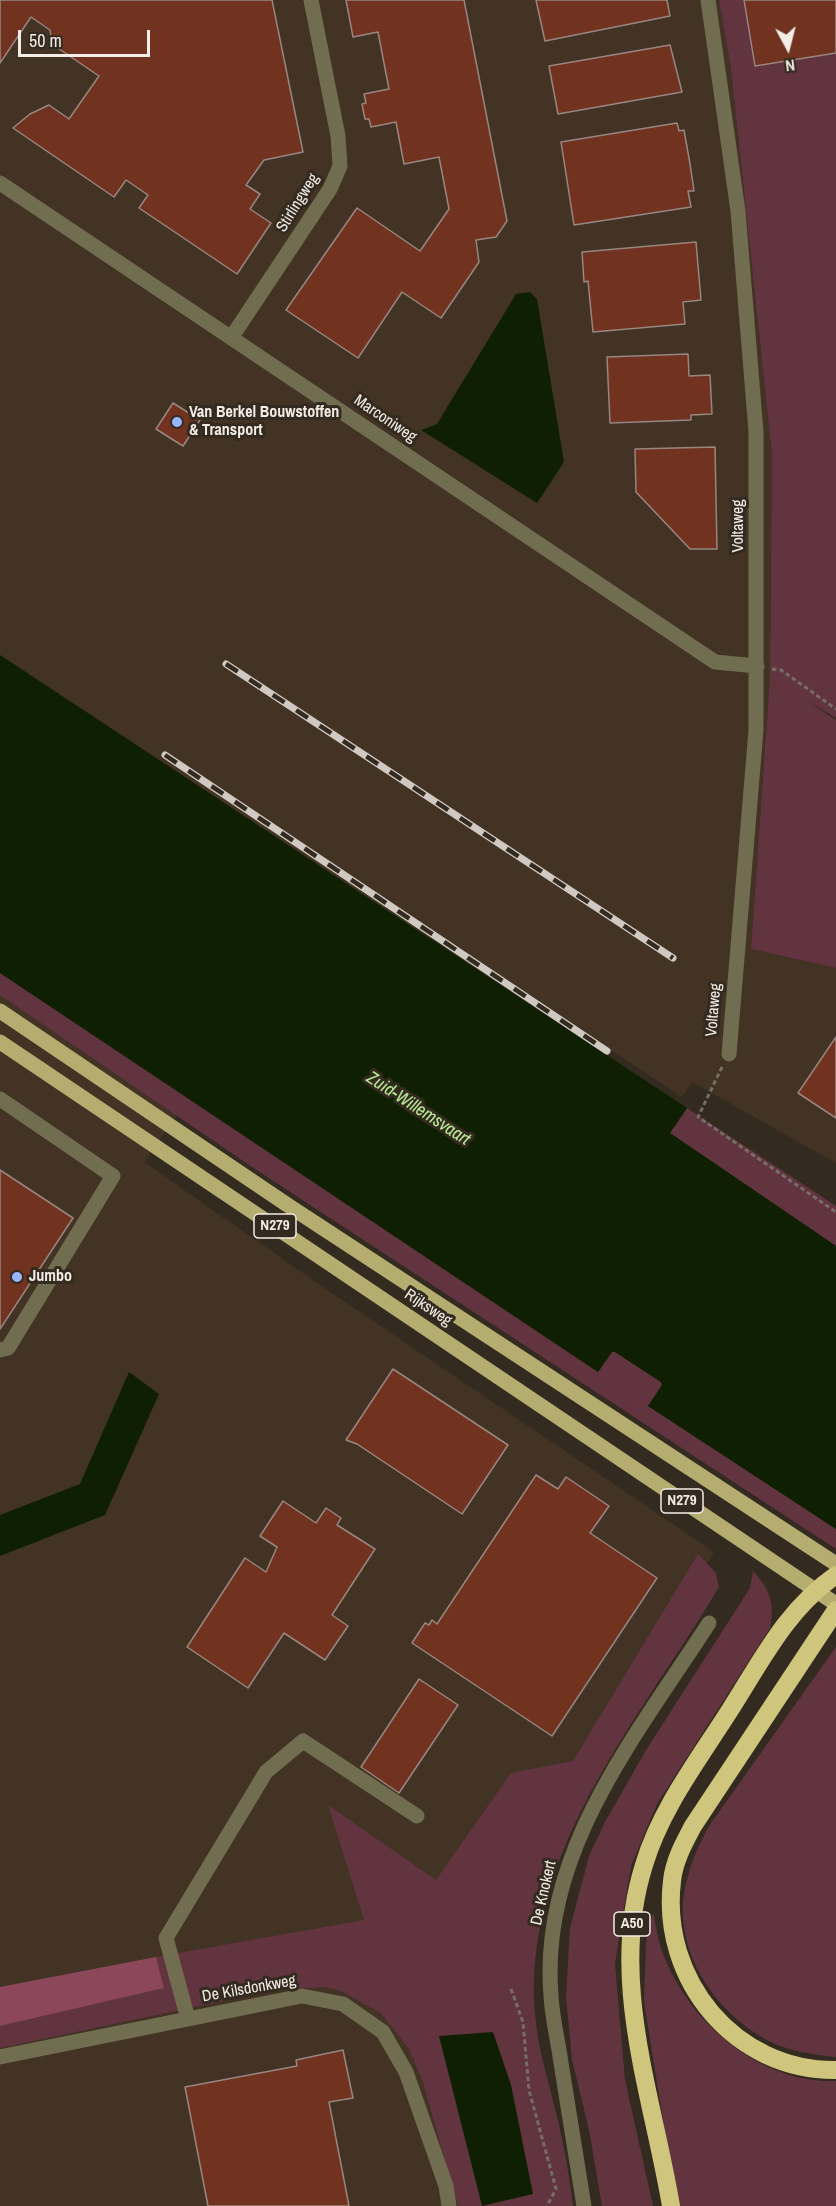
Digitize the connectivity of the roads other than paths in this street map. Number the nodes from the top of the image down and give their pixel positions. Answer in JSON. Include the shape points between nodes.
{"nodes":[{"id":1,"x":311,"y":0,"type":"edge"},
{"id":2,"x":708,"y":0,"type":"edge"},
{"id":3,"x":0,"y":183,"type":"edge"},
{"id":4,"x":231,"y":338,"type":"junction"},
{"id":5,"x":757,"y":666,"type":"junction"},
{"id":6,"x":0,"y":1011,"type":"edge"},
{"id":7,"x":0,"y":1042,"type":"edge"},
{"id":8,"x":729,"y":1054,"type":"road end"},
{"id":9,"x":0,"y":1099,"type":"edge"},
{"id":10,"x":0,"y":1350,"type":"edge"},
{"id":11,"x":836,"y":1564,"type":"edge"},
{"id":12,"x":836,"y":1575,"type":"edge"},
{"id":13,"x":816,"y":1589,"type":"junction"},
{"id":14,"x":836,"y":1604,"type":"edge"},
{"id":15,"x":836,"y":1610,"type":"edge"},
{"id":16,"x":709,"y":1623,"type":"dead end"},
{"id":17,"x":417,"y":1816,"type":"dead end"},
{"id":18,"x":188,"y":2019,"type":"junction"},
{"id":19,"x":0,"y":2057,"type":"edge"},
{"id":20,"x":836,"y":2070,"type":"edge"},
{"id":21,"x":449,"y":2206,"type":"edge"},
{"id":22,"x":584,"y":2206,"type":"edge"},
{"id":23,"x":671,"y":2206,"type":"edge"}],
"edges":[{"from":1,"to":4,"type":"street","name":"Stirlingweg","via":[[338,136],[340,166],[330,189]]},
{"from":2,"to":5,"type":"street","name":"Voltaweg","via":[[738,211],[756,432]]},
{"from":3,"to":4,"type":"street","name":"Marconiweg"},
{"from":4,"to":5,"type":"street","name":"Marconiweg","via":[[715,662]]},
{"from":5,"to":8,"type":"street","name":"Voltaweg","via":[[756,730]]},
{"from":6,"to":11,"type":"main road","name":"Rijksweg","number":"N279","via":[[289,1206]]},
{"from":7,"to":13,"type":"main road","name":"Rijksweg","number":"N279"},
{"from":9,"to":10,"type":"street","via":[[113,1176],[8,1348]]},
{"from":12,"to":13,"type":"highway","number":"A50"},
{"from":13,"to":14,"type":"main road","name":"Rijksweg","number":"N279"},
{"from":13,"to":23,"type":"highway","number":"A50","via":[[780,1631],[677,1792],[644,1865],[632,1928],[631,1987],[642,2064]]},
{"from":15,"to":20,"type":"highway","number":"A50","via":[[693,1826],[677,1859],[670,1904],[677,1949],[691,1987],[712,2016],[738,2038],[774,2059],[814,2071]]},
{"from":16,"to":22,"type":"street","name":"De Knokert","via":[[594,1800],[572,1852],[561,1894],[552,1937],[550,1995]]},
{"from":17,"to":18,"type":"street","via":[[303,1741],[266,1772],[166,1938]]},
{"from":18,"to":19,"type":"street","name":"De Kilsdonkweg"},
{"from":18,"to":21,"type":"street","name":"De Kilsdonkweg","via":[[302,1996],[343,2004],[383,2032],[406,2072],[446,2186]]}]}
